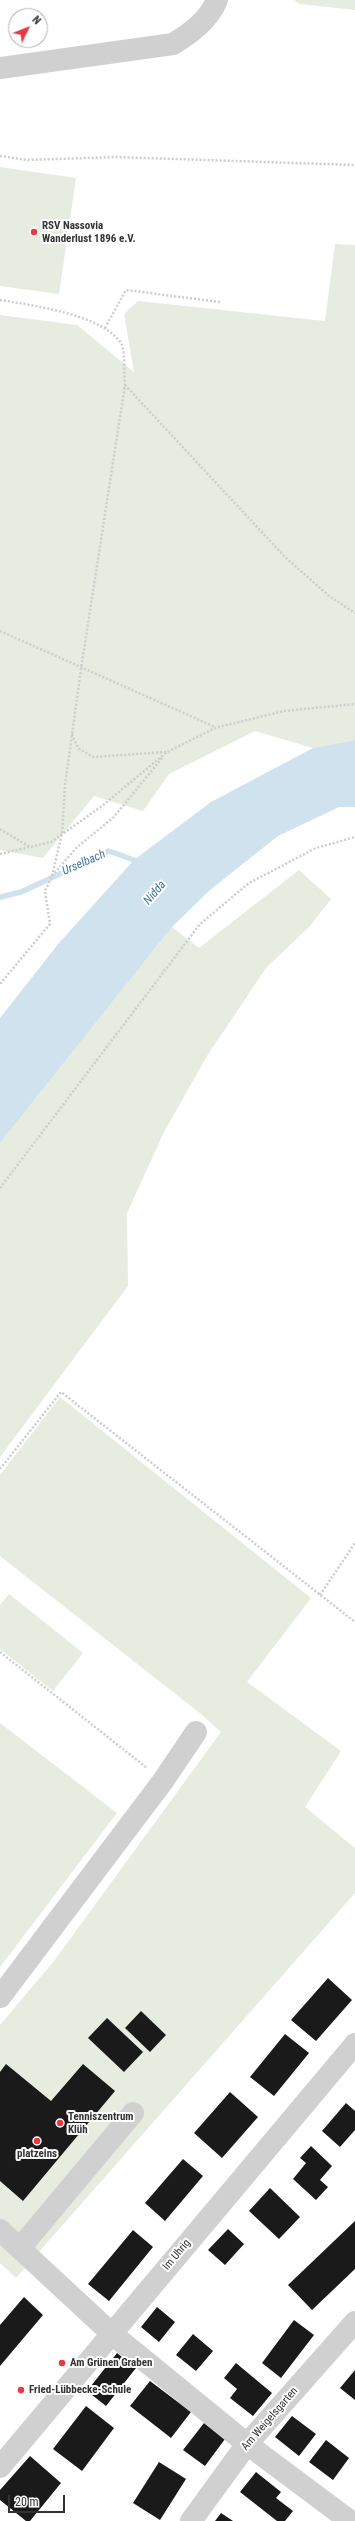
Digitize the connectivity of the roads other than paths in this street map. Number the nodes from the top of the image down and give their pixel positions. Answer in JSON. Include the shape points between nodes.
{"nodes":[{"id":1,"x":217,"y":0,"type":"edge"},
{"id":2,"x":0,"y":68,"type":"edge"},
{"id":3,"x":196,"y":1732,"type":"dead end"},
{"id":4,"x":0,"y":1997,"type":"edge"},
{"id":5,"x":355,"y":2044,"type":"edge"},
{"id":6,"x":133,"y":2112,"type":"dead end"},
{"id":7,"x":0,"y":2230,"type":"edge"},
{"id":8,"x":20,"y":2248,"type":"junction"},
{"id":9,"x":355,"y":2322,"type":"edge"},
{"id":10,"x":111,"y":2333,"type":"junction"},
{"id":11,"x":247,"y":2444,"type":"junction"},
{"id":12,"x":0,"y":2468,"type":"edge"},
{"id":13,"x":191,"y":2521,"type":"edge"},
{"id":14,"x":350,"y":2521,"type":"edge"}],
"edges":[{"from":1,"to":2,"type":"street","via":[[207,17],[190,34],[174,44]]},
{"from":3,"to":4,"type":"street","via":[[163,1781]]},
{"from":5,"to":10,"type":"street","name":"Im Uhrig"},
{"from":6,"to":8,"type":"street"},
{"from":7,"to":8,"type":"street"},
{"from":8,"to":10,"type":"street"},
{"from":9,"to":11,"type":"street","name":"Am Weigelsgarten"},
{"from":10,"to":11,"type":"street"},
{"from":10,"to":12,"type":"street","name":"Im Uhrig"},
{"from":11,"to":13,"type":"street","name":"Am Weigelsgarten"},
{"from":11,"to":14,"type":"street"}]}
